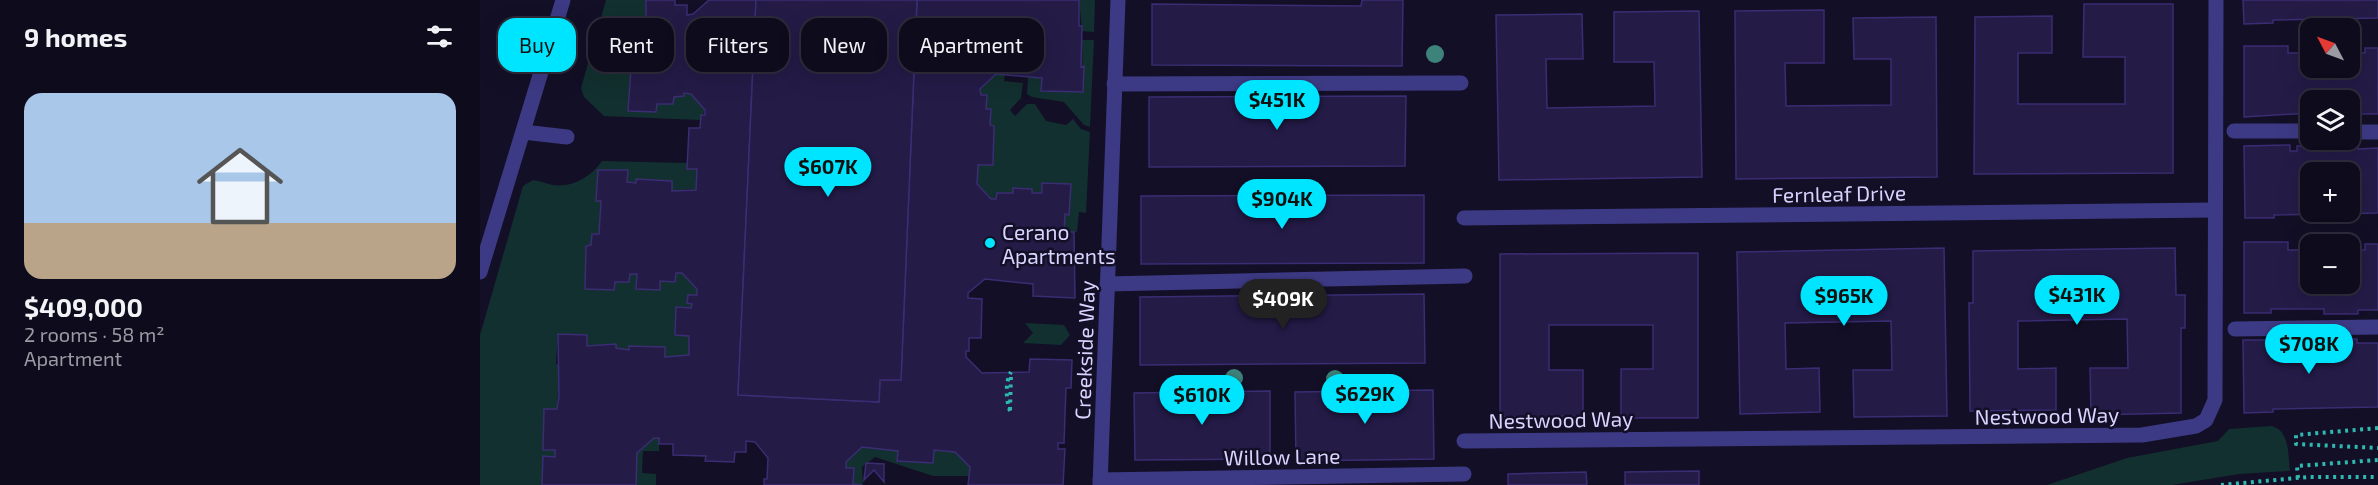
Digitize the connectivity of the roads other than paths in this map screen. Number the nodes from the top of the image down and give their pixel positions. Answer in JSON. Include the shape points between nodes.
{"nodes":[{"id":1,"x":563,"y":0,"type":"edge"},
{"id":2,"x":1118,"y":0,"type":"edge"},
{"id":3,"x":2216,"y":0,"type":"edge"},
{"id":4,"x":1461,"y":83,"type":"dead end"},
{"id":5,"x":1114,"y":84,"type":"junction"},
{"id":6,"x":2234,"y":131,"type":"dead end"},
{"id":7,"x":2300,"y":131,"type":"edge"},
{"id":8,"x":522,"y":132,"type":"junction"},
{"id":9,"x":2360,"y":132,"type":"edge"},
{"id":10,"x":2378,"y":132,"type":"edge"},
{"id":11,"x":567,"y":137,"type":"dead end"},
{"id":12,"x":2215,"y":210,"type":"junction"},
{"id":13,"x":1464,"y":218,"type":"dead end"},
{"id":14,"x":480,"y":272,"type":"edge"},
{"id":15,"x":1465,"y":276,"type":"dead end"},
{"id":16,"x":1107,"y":284,"type":"junction"},
{"id":17,"x":2378,"y":327,"type":"edge"},
{"id":18,"x":2235,"y":329,"type":"dead end"},
{"id":19,"x":1464,"y":441,"type":"dead end"},
{"id":20,"x":1464,"y":474,"type":"dead end"},
{"id":21,"x":1100,"y":483,"type":"edge"}],
"edges":[{"from":1,"to":8,"type":"street"},
{"from":2,"to":5,"type":"street","name":"Creekside Way"},
{"from":3,"to":12,"type":"street","name":"Nestwood Way"},
{"from":4,"to":5,"type":"street"},
{"from":5,"to":16,"type":"street","name":"Creekside Way"},
{"from":6,"to":7,"type":"street"},
{"from":8,"to":11,"type":"street"},
{"from":8,"to":14,"type":"street"},
{"from":9,"to":10,"type":"street"},
{"from":12,"to":13,"type":"street","name":"Fernleaf Drive"},
{"from":12,"to":19,"type":"street","name":"Nestwood Way","via":[[2215,400],[2206,420],[2196,426],[2142,435]]},
{"from":15,"to":16,"type":"street"},
{"from":16,"to":21,"type":"street","name":"Creekside Way"},
{"from":17,"to":18,"type":"street"},
{"from":20,"to":21,"type":"street","name":"Willow Lane"}]}
